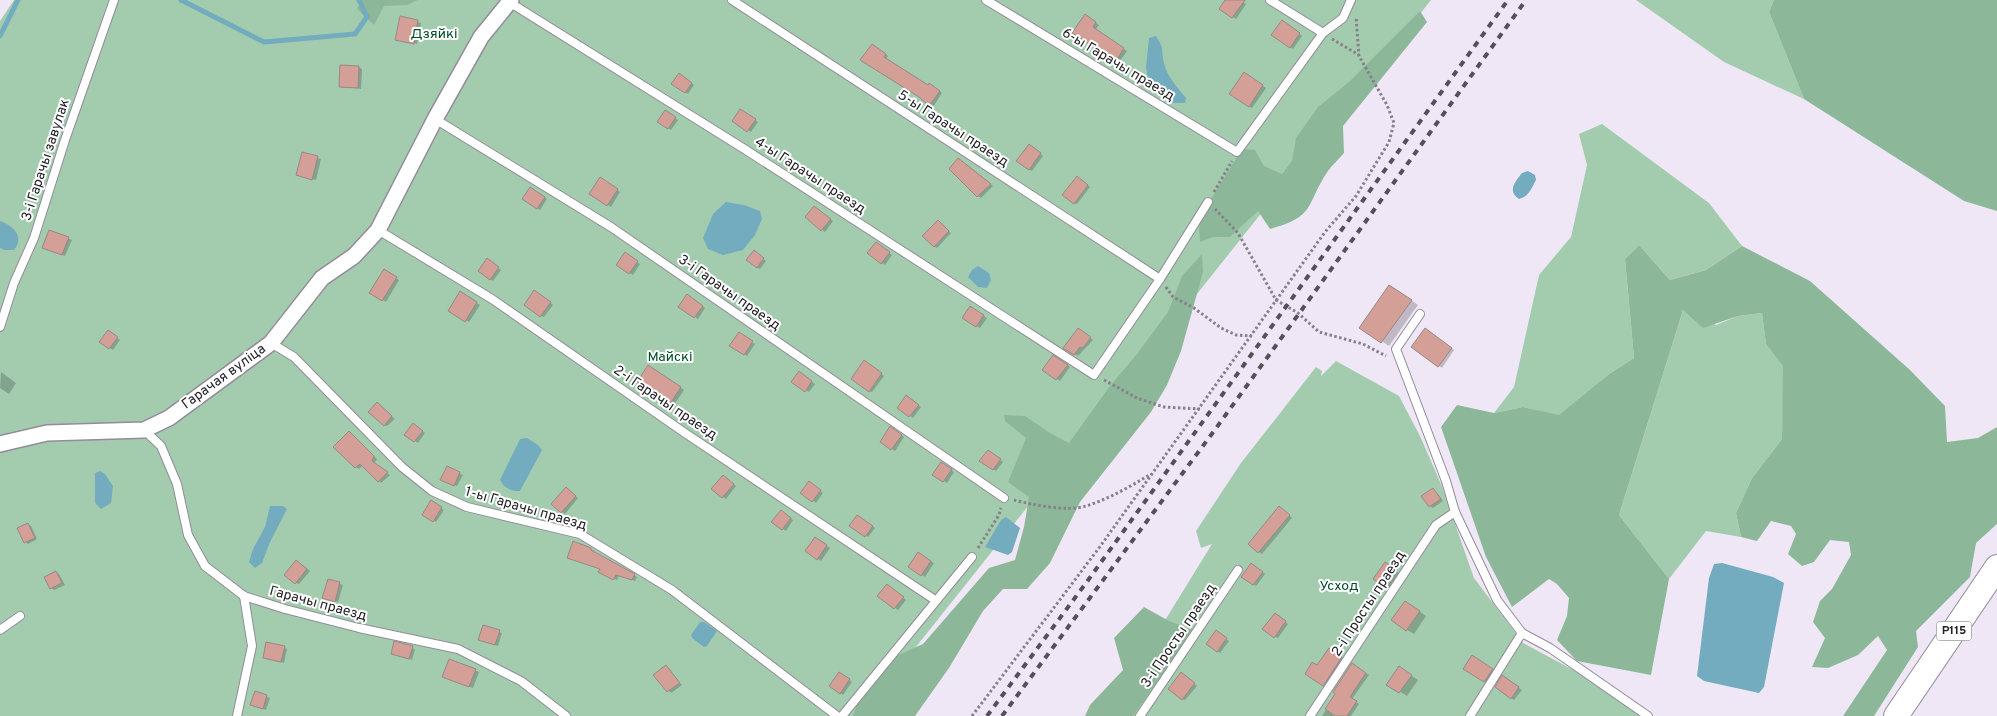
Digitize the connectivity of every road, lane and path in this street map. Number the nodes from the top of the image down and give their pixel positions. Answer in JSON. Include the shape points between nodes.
{"nodes":[{"id":1,"x":114,"y":0,"type":"edge"},
{"id":2,"x":732,"y":0,"type":"edge"},
{"id":3,"x":986,"y":0,"type":"edge"},
{"id":4,"x":1270,"y":0,"type":"edge"},
{"id":5,"x":1351,"y":0,"type":"edge"},
{"id":6,"x":510,"y":1,"type":"edge"},
{"id":7,"x":1356,"y":8,"type":"dead end"},
{"id":8,"x":1322,"y":33,"type":"junction"},
{"id":9,"x":1359,"y":56,"type":"junction"},
{"id":10,"x":435,"y":118,"type":"junction"},
{"id":11,"x":1237,"y":152,"type":"junction"},
{"id":12,"x":1208,"y":202,"type":"junction"},
{"id":13,"x":378,"y":230,"type":"junction"},
{"id":14,"x":1160,"y":279,"type":"junction"},
{"id":15,"x":1276,"y":300,"type":"junction"},
{"id":16,"x":1420,"y":314,"type":"dead end"},
{"id":17,"x":0,"y":326,"type":"edge"},
{"id":18,"x":1252,"y":336,"type":"junction"},
{"id":19,"x":271,"y":343,"type":"junction"},
{"id":20,"x":1402,"y":365,"type":"junction"},
{"id":21,"x":1094,"y":375,"type":"junction"},
{"id":22,"x":1200,"y":408,"type":"junction"},
{"id":23,"x":144,"y":430,"type":"junction"},
{"id":24,"x":0,"y":444,"type":"edge"},
{"id":25,"x":1154,"y":472,"type":"junction"},
{"id":26,"x":1004,"y":498,"type":"junction"},
{"id":27,"x":1455,"y":512,"type":"junction"},
{"id":28,"x":972,"y":557,"type":"joint"},
{"id":29,"x":1997,"y":566,"type":"edge"},
{"id":30,"x":1238,"y":570,"type":"dead end"},
{"id":31,"x":244,"y":596,"type":"junction"},
{"id":32,"x":935,"y":600,"type":"junction"},
{"id":33,"x":20,"y":616,"type":"dead end"},
{"id":34,"x":0,"y":630,"type":"edge"},
{"id":35,"x":1522,"y":633,"type":"junction"},
{"id":36,"x":1905,"y":706,"type":"edge"},
{"id":37,"x":1646,"y":715,"type":"edge"},
{"id":38,"x":237,"y":716,"type":"edge"},
{"id":39,"x":566,"y":716,"type":"edge"},
{"id":40,"x":837,"y":716,"type":"edge"},
{"id":41,"x":842,"y":716,"type":"edge"},
{"id":42,"x":972,"y":716,"type":"edge"},
{"id":43,"x":1140,"y":716,"type":"edge"},
{"id":44,"x":1310,"y":716,"type":"edge"},
{"id":45,"x":1470,"y":716,"type":"edge"},
{"id":46,"x":1887,"y":716,"type":"edge"},
{"id":47,"x":1896,"y":716,"type":"edge"}],
"edges":[{"from":1,"to":17,"type":"lane","name":"3-і Гарачы завулак","via":[[34,238]]},
{"from":2,"to":14,"type":"lane","name":"5-ы Гарачы праезд"},
{"from":3,"to":11,"type":"lane","name":"6-ы Гарачы праезд"},
{"from":4,"to":8,"type":"lane"},
{"from":5,"to":8,"type":"lane","via":[[1342,18]]},
{"from":6,"to":10,"type":"street","name":"Гарачая вуліца","via":[[481,37]]},
{"from":6,"to":21,"type":"lane","name":"4-ы Гарачы праезд"},
{"from":7,"to":9,"type":"path"},
{"from":8,"to":9,"type":"path"},
{"from":8,"to":11,"type":"lane"},
{"from":9,"to":15,"type":"path","via":[[1388,105],[1394,123],[1389,142],[1356,196],[1325,232]]},
{"from":10,"to":13,"type":"street","name":"Гарачая вуліца"},
{"from":10,"to":26,"type":"lane","name":"3-і Гарачы праезд","via":[[611,227]]},
{"from":11,"to":12,"type":"path"},
{"from":12,"to":14,"type":"lane"},
{"from":12,"to":15,"type":"path","via":[[1238,233]]},
{"from":13,"to":19,"type":"street","name":"Гарачая вуліца","via":[[354,256],[322,278]]},
{"from":13,"to":32,"type":"lane","name":"2-і Гарачы праезд","via":[[492,299]]},
{"from":14,"to":18,"type":"path","via":[[1173,297],[1221,328],[1236,335]]},
{"from":14,"to":21,"type":"lane"},
{"from":15,"to":18,"type":"path"},
{"from":15,"to":20,"type":"path","via":[[1298,313],[1319,332],[1363,344]]},
{"from":16,"to":20,"type":"lane","via":[[1396,349]]},
{"from":18,"to":22,"type":"path"},
{"from":19,"to":23,"type":"street","name":"Гарачая вуліца","via":[[168,418]]},
{"from":19,"to":40,"type":"lane","name":"1-ы Гарачы праезд","via":[[294,357],[402,467],[432,491],[466,507],[580,534],[672,590]]},
{"from":20,"to":27,"type":"lane"},
{"from":21,"to":22,"type":"path","via":[[1137,398],[1164,407]]},
{"from":22,"to":25,"type":"path"},
{"from":23,"to":24,"type":"street","name":"Гарачая вуліца","via":[[47,434]]},
{"from":23,"to":31,"type":"lane","name":"Гарачы праезд","via":[[161,446],[177,484],[188,535],[205,566]]},
{"from":25,"to":26,"type":"path","via":[[1085,507],[1042,507]]},
{"from":25,"to":42,"type":"path"},
{"from":26,"to":28,"type":"path","via":[[999,515]]},
{"from":27,"to":35,"type":"lane","via":[[1497,600]]},
{"from":27,"to":44,"type":"lane","name":"2-і Просты праезд","via":[[1436,525]]},
{"from":28,"to":32,"type":"lane"},
{"from":29,"to":36,"type":"main road","number":"Р115"},
{"from":30,"to":43,"type":"lane","name":"3-і Просты праезд"},
{"from":31,"to":38,"type":"lane","via":[[252,646]]},
{"from":31,"to":39,"type":"lane","name":"Гарачы праезд","via":[[359,628],[458,649],[521,680]]},
{"from":32,"to":41,"type":"lane"},
{"from":33,"to":34,"type":"lane"},
{"from":35,"to":37,"type":"lane","via":[[1550,648]]},
{"from":35,"to":45,"type":"lane"},
{"from":36,"to":46,"type":"lane"},
{"from":36,"to":47,"type":"main road","number":"Р115"}]}
